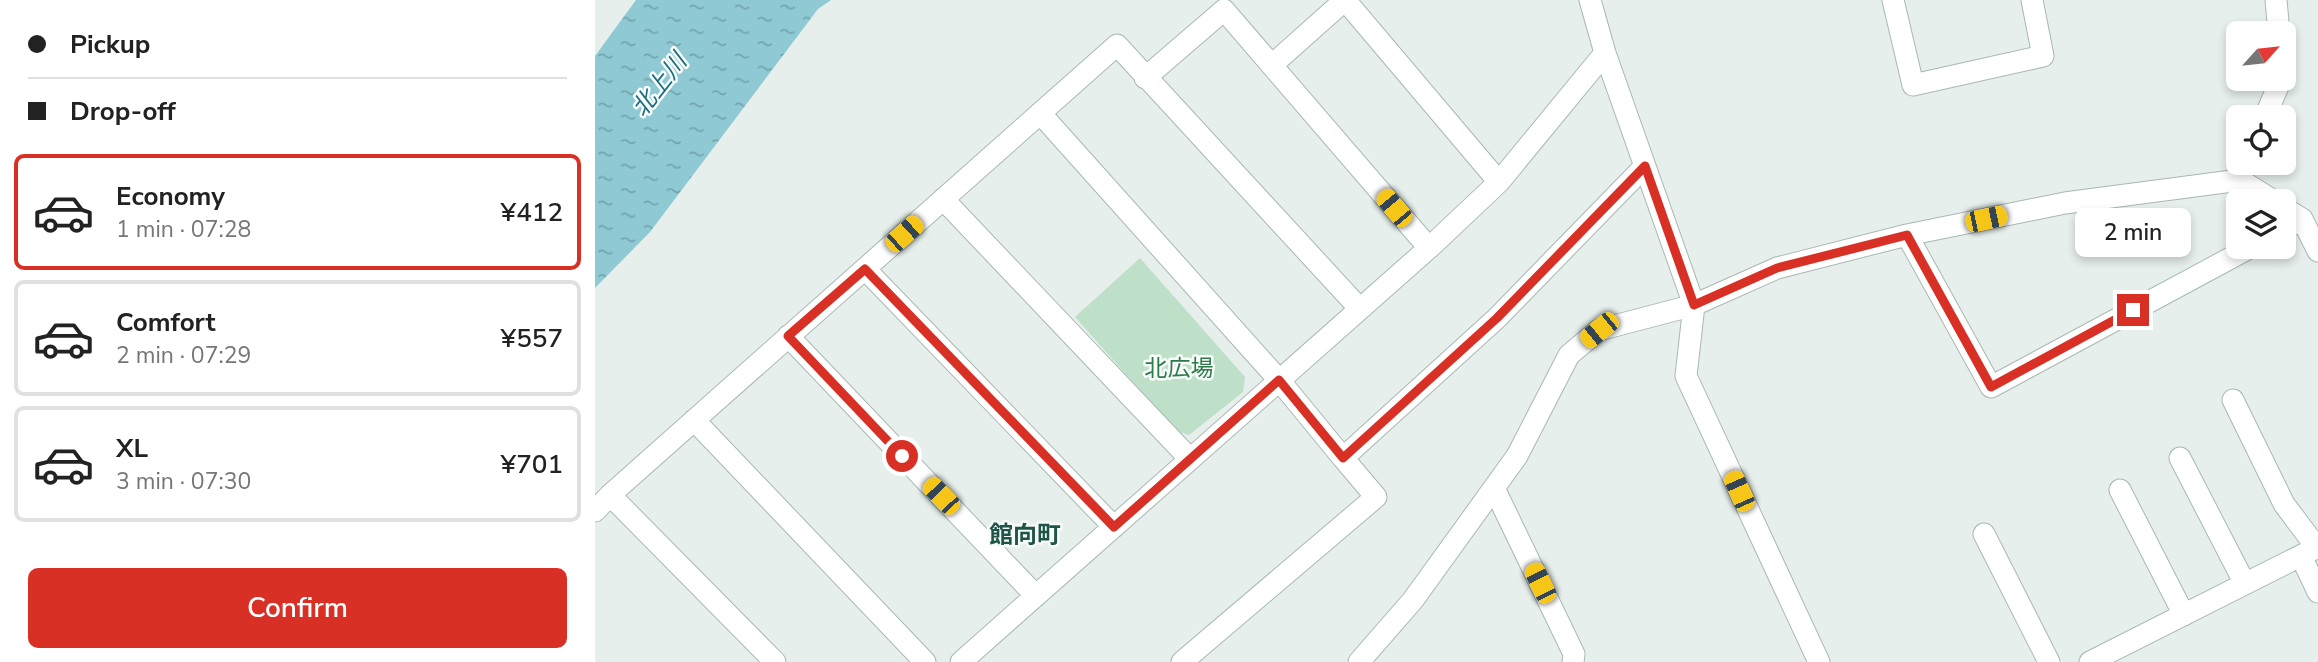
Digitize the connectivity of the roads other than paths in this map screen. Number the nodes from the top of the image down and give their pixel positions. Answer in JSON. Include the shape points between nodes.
{"nodes":[{"id":1,"x":1345,"y":0,"type":"edge"},
{"id":2,"x":1590,"y":0,"type":"edge"},
{"id":3,"x":1893,"y":0,"type":"edge"},
{"id":4,"x":2032,"y":0,"type":"edge"},
{"id":5,"x":2276,"y":0,"type":"edge"},
{"id":6,"x":2278,"y":21,"type":"edge"},
{"id":7,"x":1605,"y":53,"type":"junction"},
{"id":8,"x":1272,"y":65,"type":"junction"},
{"id":9,"x":1145,"y":78,"type":"junction"},
{"id":10,"x":1039,"y":113,"type":"junction"},
{"id":11,"x":1645,"y":166,"type":"junction"},
{"id":12,"x":2226,"y":174,"type":"edge"},
{"id":13,"x":2247,"y":175,"type":"edge"},
{"id":14,"x":1499,"y":182,"type":"junction"},
{"id":15,"x":2262,"y":189,"type":"edge"},
{"id":16,"x":943,"y":199,"type":"junction"},
{"id":17,"x":2296,"y":227,"type":"edge"},
{"id":18,"x":1907,"y":235,"type":"junction"},
{"id":19,"x":1429,"y":248,"type":"junction"},
{"id":20,"x":2318,"y":251,"type":"edge"},
{"id":21,"x":2229,"y":259,"type":"edge"},
{"id":22,"x":865,"y":269,"type":"junction"},
{"id":23,"x":1694,"y":305,"type":"junction"},
{"id":24,"x":1360,"y":309,"type":"junction"},
{"id":25,"x":788,"y":336,"type":"junction"},
{"id":26,"x":1279,"y":380,"type":"junction"},
{"id":27,"x":2233,"y":400,"type":"dead end"},
{"id":28,"x":694,"y":420,"type":"junction"},
{"id":29,"x":1343,"y":458,"type":"junction"},
{"id":30,"x":2180,"y":458,"type":"dead end"},
{"id":31,"x":1190,"y":459,"type":"junction"},
{"id":32,"x":1494,"y":488,"type":"junction"},
{"id":33,"x":2120,"y":490,"type":"dead end"},
{"id":34,"x":610,"y":495,"type":"junction"},
{"id":35,"x":595,"y":511,"type":"edge"},
{"id":36,"x":1114,"y":527,"type":"junction"},
{"id":37,"x":1984,"y":534,"type":"dead end"},
{"id":38,"x":2312,"y":551,"type":"edge"},
{"id":39,"x":2245,"y":584,"type":"junction"},
{"id":40,"x":2318,"y":592,"type":"edge"},
{"id":41,"x":1036,"y":596,"type":"junction"},
{"id":42,"x":2184,"y":615,"type":"junction"},
{"id":43,"x":2116,"y":656,"type":"edge"},
{"id":44,"x":775,"y":662,"type":"edge"},
{"id":45,"x":925,"y":662,"type":"edge"},
{"id":46,"x":961,"y":662,"type":"edge"},
{"id":47,"x":1182,"y":662,"type":"edge"},
{"id":48,"x":1359,"y":662,"type":"edge"},
{"id":49,"x":1573,"y":662,"type":"edge"},
{"id":50,"x":1819,"y":662,"type":"edge"},
{"id":51,"x":2049,"y":662,"type":"edge"},
{"id":52,"x":2090,"y":662,"type":"edge"}],
"edges":[{"from":1,"to":8,"type":"street"},
{"from":1,"to":14,"type":"street"},
{"from":2,"to":7,"type":"street"},
{"from":3,"to":4,"type":"street","via":[[1913,85],[2043,56]]},
{"from":5,"to":6,"type":"street"},
{"from":7,"to":11,"type":"street"},
{"from":7,"to":14,"type":"street"},
{"from":8,"to":9,"type":"street","via":[[1224,9]]},
{"from":8,"to":19,"type":"street"},
{"from":9,"to":10,"type":"street","via":[[1117,46]]},
{"from":9,"to":24,"type":"street"},
{"from":10,"to":16,"type":"street"},
{"from":10,"to":26,"type":"street"},
{"from":11,"to":23,"type":"street"},
{"from":11,"to":29,"type":"street","via":[[1497,318]]},
{"from":12,"to":18,"type":"street"},
{"from":13,"to":15,"type":"street"},
{"from":14,"to":19,"type":"street"},
{"from":16,"to":22,"type":"street"},
{"from":16,"to":31,"type":"street"},
{"from":17,"to":20,"type":"street"},
{"from":18,"to":21,"type":"street","via":[[1991,387]]},
{"from":18,"to":23,"type":"street","via":[[1777,268]]},
{"from":19,"to":24,"type":"street"},
{"from":22,"to":25,"type":"street"},
{"from":22,"to":36,"type":"street"},
{"from":23,"to":32,"type":"street","via":[[1599,330],[1569,355],[1517,456]]},
{"from":23,"to":50,"type":"street","via":[[1686,376]]},
{"from":24,"to":26,"type":"street"},
{"from":25,"to":28,"type":"street"},
{"from":25,"to":41,"type":"street"},
{"from":26,"to":29,"type":"street"},
{"from":26,"to":31,"type":"street"},
{"from":27,"to":38,"type":"street"},
{"from":28,"to":34,"type":"street"},
{"from":28,"to":45,"type":"street"},
{"from":29,"to":47,"type":"street","via":[[1376,497]]},
{"from":30,"to":39,"type":"street"},
{"from":31,"to":36,"type":"street"},
{"from":32,"to":48,"type":"street","via":[[1413,600]]},
{"from":32,"to":49,"type":"street","via":[[1574,654]]},
{"from":33,"to":42,"type":"street"},
{"from":34,"to":35,"type":"street"},
{"from":34,"to":44,"type":"street"},
{"from":36,"to":41,"type":"street"},
{"from":37,"to":51,"type":"street"},
{"from":38,"to":39,"type":"street"},
{"from":38,"to":40,"type":"street"},
{"from":39,"to":42,"type":"street"},
{"from":41,"to":46,"type":"street"},
{"from":42,"to":43,"type":"street"},
{"from":43,"to":52,"type":"street"}]}
